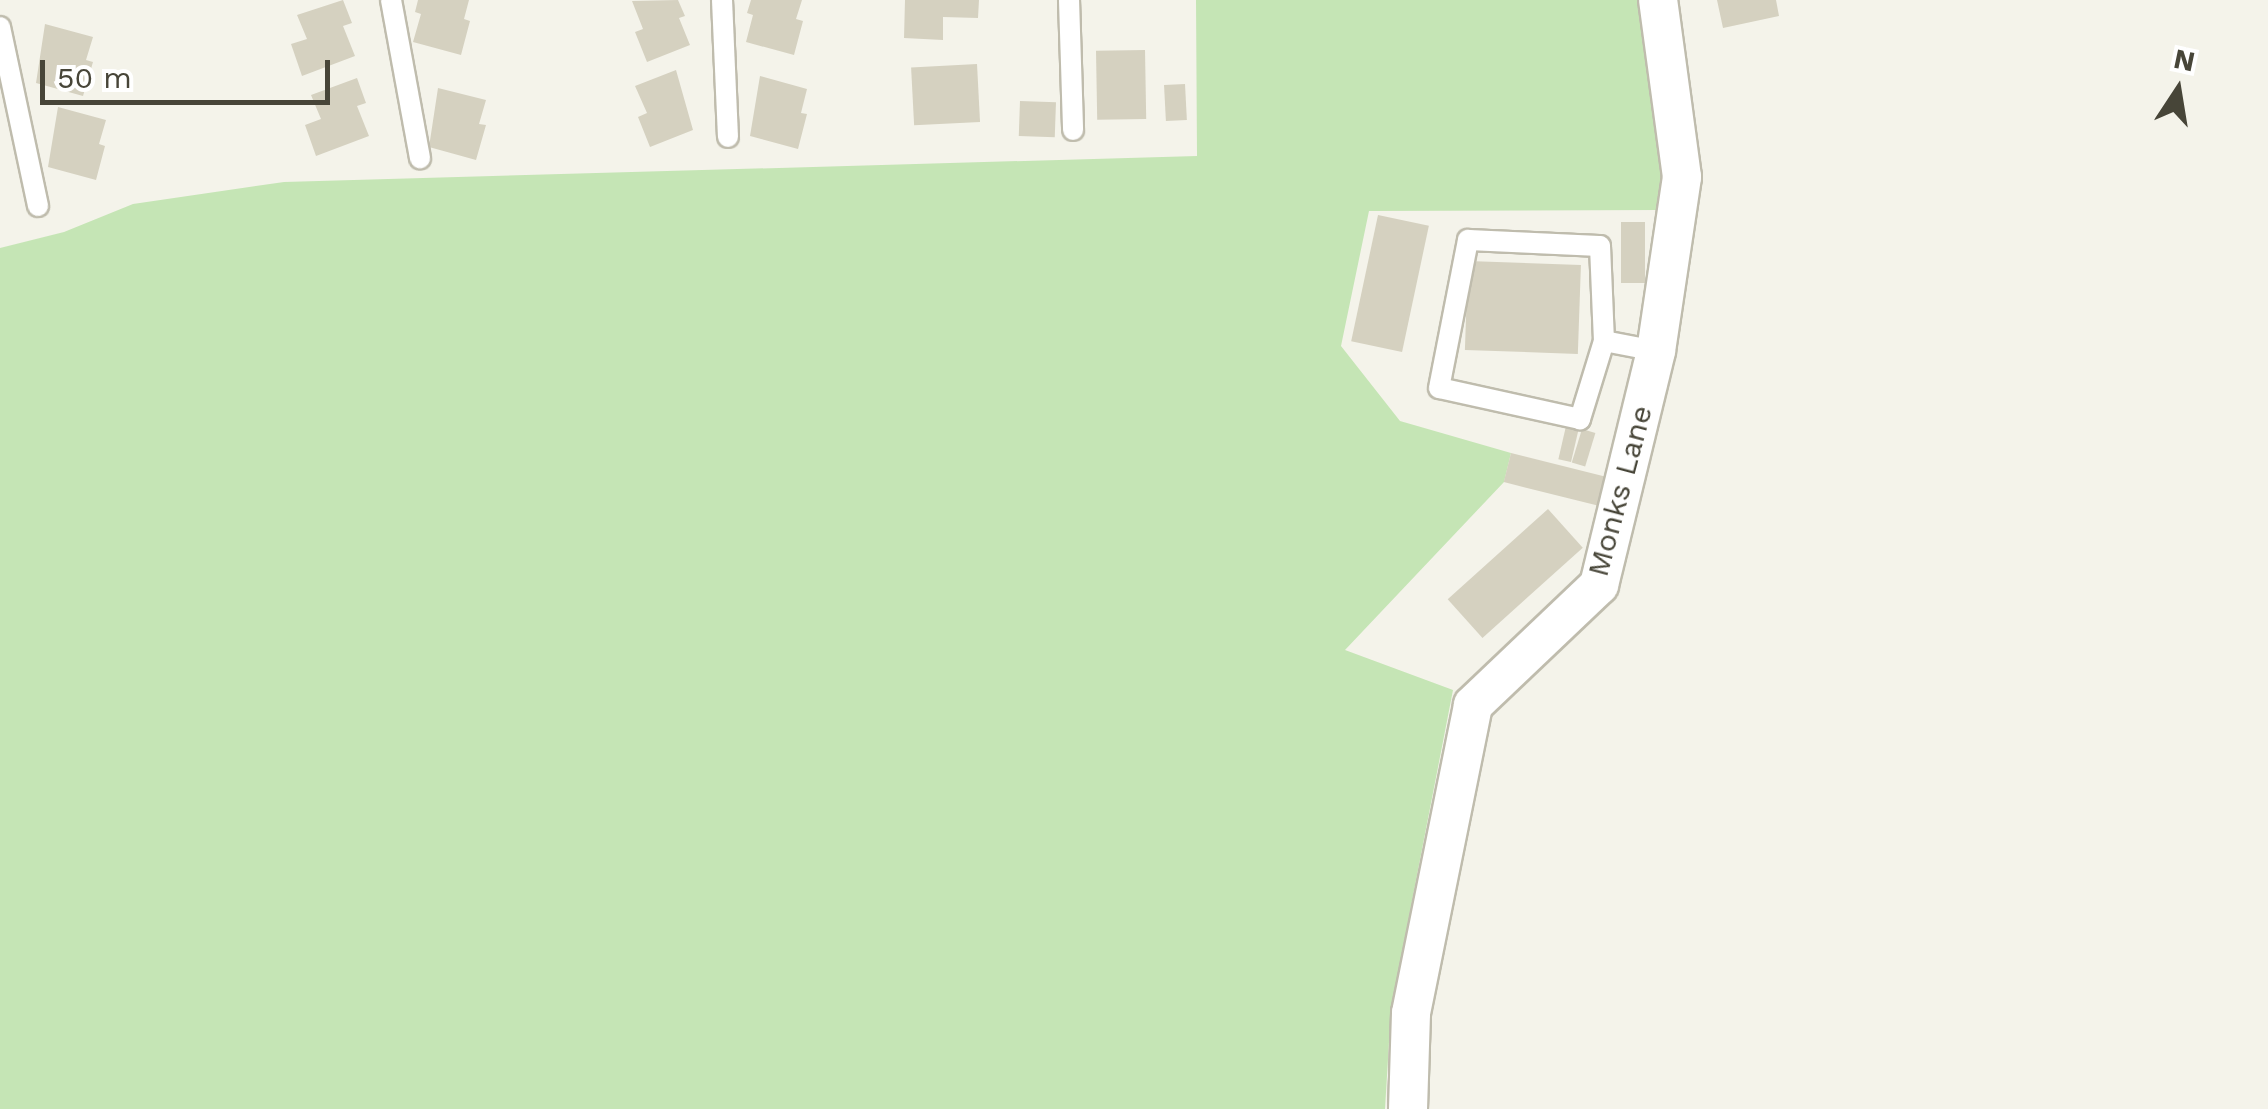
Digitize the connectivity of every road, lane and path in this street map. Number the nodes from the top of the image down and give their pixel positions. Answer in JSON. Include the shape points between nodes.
{"nodes":[{"id":1,"x":391,"y":0,"type":"edge"},
{"id":2,"x":722,"y":0,"type":"edge"},
{"id":3,"x":1069,"y":0,"type":"edge"},
{"id":4,"x":1658,"y":0,"type":"edge"},
{"id":5,"x":0,"y":29,"type":"edge"},
{"id":6,"x":1072,"y":130,"type":"dead end"},
{"id":7,"x":728,"y":136,"type":"dead end"},
{"id":8,"x":420,"y":158,"type":"dead end"},
{"id":9,"x":38,"y":206,"type":"dead end"},
{"id":10,"x":1604,"y":341,"type":"junction"},
{"id":11,"x":1656,"y":351,"type":"junction"},
{"id":12,"x":1408,"y":1109,"type":"edge"}],
"edges":[{"from":1,"to":8,"type":"lane"},
{"from":2,"to":7,"type":"lane"},
{"from":3,"to":6,"type":"lane"},
{"from":4,"to":11,"type":"street","name":"Monks Lane","via":[[1682,177]]},
{"from":5,"to":9,"type":"lane"},
{"from":10,"to":10,"type":"lane","via":[[1600,246],[1468,240],[1439,388],[1580,419]]},
{"from":10,"to":11,"type":"lane"},
{"from":11,"to":12,"type":"street","name":"Monks Lane","via":[[1600,585],[1474,705],[1411,1014]]}]}
